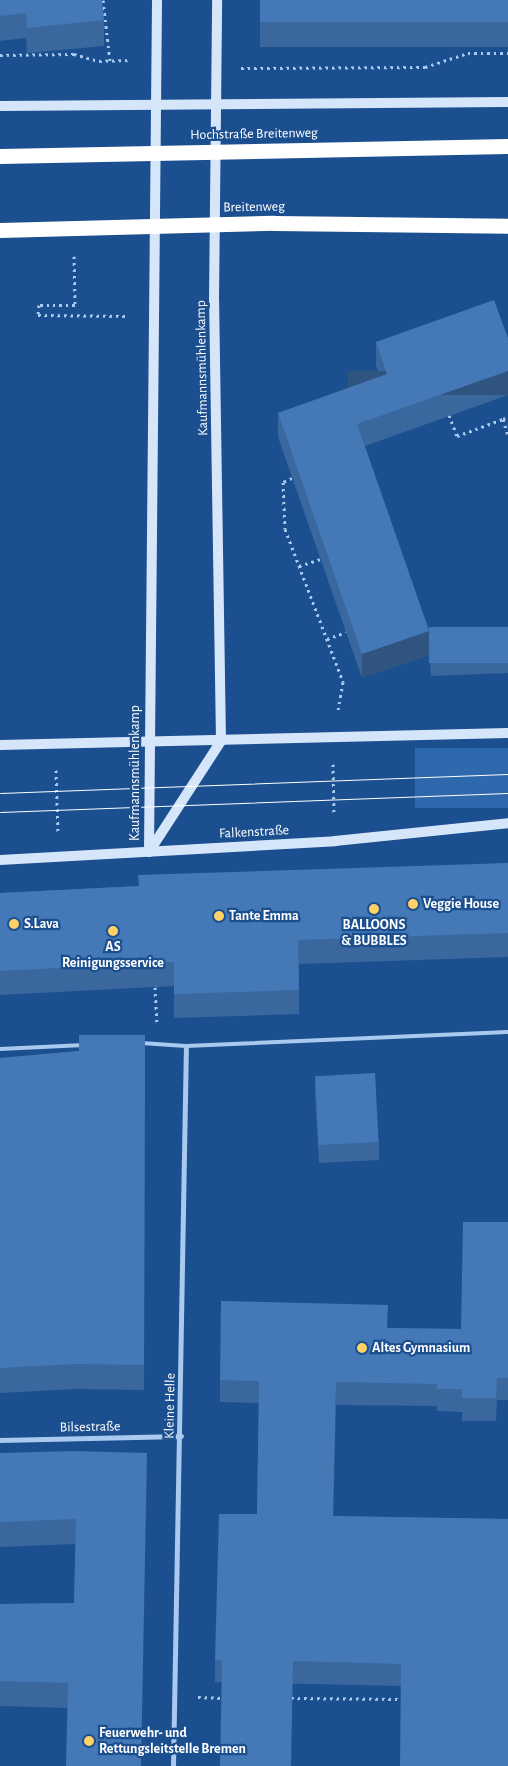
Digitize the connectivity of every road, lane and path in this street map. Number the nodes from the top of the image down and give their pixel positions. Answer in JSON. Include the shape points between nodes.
{"nodes":[{"id":1,"x":103,"y":0,"type":"edge"},
{"id":2,"x":157,"y":0,"type":"edge"},
{"id":3,"x":217,"y":0,"type":"edge"},
{"id":4,"x":508,"y":53,"type":"edge"},
{"id":5,"x":0,"y":55,"type":"edge"},
{"id":6,"x":93,"y":59,"type":"dead end"},
{"id":7,"x":110,"y":61,"type":"dead end"},
{"id":8,"x":273,"y":68,"type":"dead end"},
{"id":9,"x":508,"y":102,"type":"edge"},
{"id":10,"x":0,"y":106,"type":"edge"},
{"id":11,"x":508,"y":146,"type":"edge"},
{"id":12,"x":0,"y":156,"type":"edge"},
{"id":13,"x":508,"y":226,"type":"edge"},
{"id":14,"x":80,"y":228,"type":"junction"},
{"id":15,"x":0,"y":230,"type":"edge"},
{"id":16,"x":152,"y":316,"type":"junction"},
{"id":17,"x":449,"y":415,"type":"edge"},
{"id":18,"x":508,"y":417,"type":"edge"},
{"id":19,"x":503,"y":419,"type":"junction"},
{"id":20,"x":508,"y":434,"type":"edge"},
{"id":21,"x":292,"y":478,"type":"edge"},
{"id":22,"x":320,"y":559,"type":"edge"},
{"id":23,"x":299,"y":566,"type":"junction"},
{"id":24,"x":346,"y":632,"type":"edge"},
{"id":25,"x":327,"y":639,"type":"junction"},
{"id":26,"x":343,"y":682,"type":"dead end"},
{"id":27,"x":508,"y":733,"type":"edge"},
{"id":28,"x":333,"y":739,"type":"junction"},
{"id":29,"x":221,"y":741,"type":"junction"},
{"id":30,"x":55,"y":742,"type":"junction"},
{"id":31,"x":148,"y":742,"type":"junction"},
{"id":32,"x":0,"y":745,"type":"edge"},
{"id":33,"x":508,"y":823,"type":"edge"},
{"id":34,"x":335,"y":841,"type":"junction"},
{"id":35,"x":149,"y":852,"type":"junction"},
{"id":36,"x":59,"y":856,"type":"junction"},
{"id":37,"x":0,"y":860,"type":"edge"},
{"id":38,"x":508,"y":1032,"type":"edge"},
{"id":39,"x":130,"y":1043,"type":"edge"},
{"id":40,"x":90,"y":1045,"type":"edge"},
{"id":41,"x":186,"y":1046,"type":"junction"},
{"id":42,"x":0,"y":1049,"type":"edge"},
{"id":43,"x":181,"y":1436,"type":"junction"},
{"id":44,"x":0,"y":1440,"type":"edge"},
{"id":45,"x":175,"y":1697,"type":"junction"},
{"id":46,"x":231,"y":1698,"type":"edge"},
{"id":47,"x":281,"y":1698,"type":"edge"},
{"id":48,"x":409,"y":1700,"type":"edge"},
{"id":49,"x":173,"y":1766,"type":"edge"}],
"edges":[{"from":1,"to":7,"type":"path"},
{"from":2,"to":16,"type":"street","name":"Kaufmannsmühlenkamp"},
{"from":3,"to":29,"type":"street","name":"Kaufmannsmühlenkamp","via":[[214,300]]},
{"from":4,"to":8,"type":"path","via":[[468,53],[425,67]]},
{"from":5,"to":6,"type":"path","via":[[74,54]]},
{"from":9,"to":10,"type":"street"},
{"from":11,"to":12,"type":"highway","name":"Hochstraße Breitenweg"},
{"from":13,"to":14,"type":"highway","name":"Breitenweg","via":[[274,223]]},
{"from":14,"to":15,"type":"highway","name":"Breitenweg"},
{"from":14,"to":16,"type":"path","via":[[75,305],[39,305],[38,315]]},
{"from":16,"to":31,"type":"street","name":"Kaufmannsmühlenkamp"},
{"from":17,"to":19,"type":"path","via":[[457,436]]},
{"from":18,"to":19,"type":"path"},
{"from":19,"to":20,"type":"path"},
{"from":21,"to":23,"type":"path","via":[[282,482],[285,529]]},
{"from":22,"to":23,"type":"path"},
{"from":23,"to":25,"type":"path"},
{"from":24,"to":25,"type":"path"},
{"from":25,"to":26,"type":"path"},
{"from":27,"to":28,"type":"street"},
{"from":28,"to":29,"type":"street"},
{"from":28,"to":34,"type":"path"},
{"from":29,"to":31,"type":"street"},
{"from":29,"to":35,"type":"street","name":"Kaufmannsmühlenkamp"},
{"from":30,"to":31,"type":"street"},
{"from":30,"to":32,"type":"street"},
{"from":30,"to":36,"type":"path"},
{"from":31,"to":35,"type":"street","name":"Kaufmannsmühlenkamp"},
{"from":33,"to":34,"type":"street","name":"Falkenstraße"},
{"from":34,"to":35,"type":"street","name":"Falkenstraße"},
{"from":35,"to":36,"type":"street","name":"Falkenstraße"},
{"from":36,"to":37,"type":"street","name":"Falkenstraße"},
{"from":38,"to":41,"type":"lane"},
{"from":39,"to":41,"type":"lane"},
{"from":40,"to":42,"type":"lane"},
{"from":41,"to":43,"type":"street","name":"Kleine Helle"},
{"from":43,"to":44,"type":"street","name":"Bilsestraße"},
{"from":43,"to":45,"type":"street","name":"Kleine Helle"},
{"from":45,"to":46,"type":"path"},
{"from":45,"to":49,"type":"street","name":"Kleine Helle"},
{"from":47,"to":48,"type":"path"}]}
